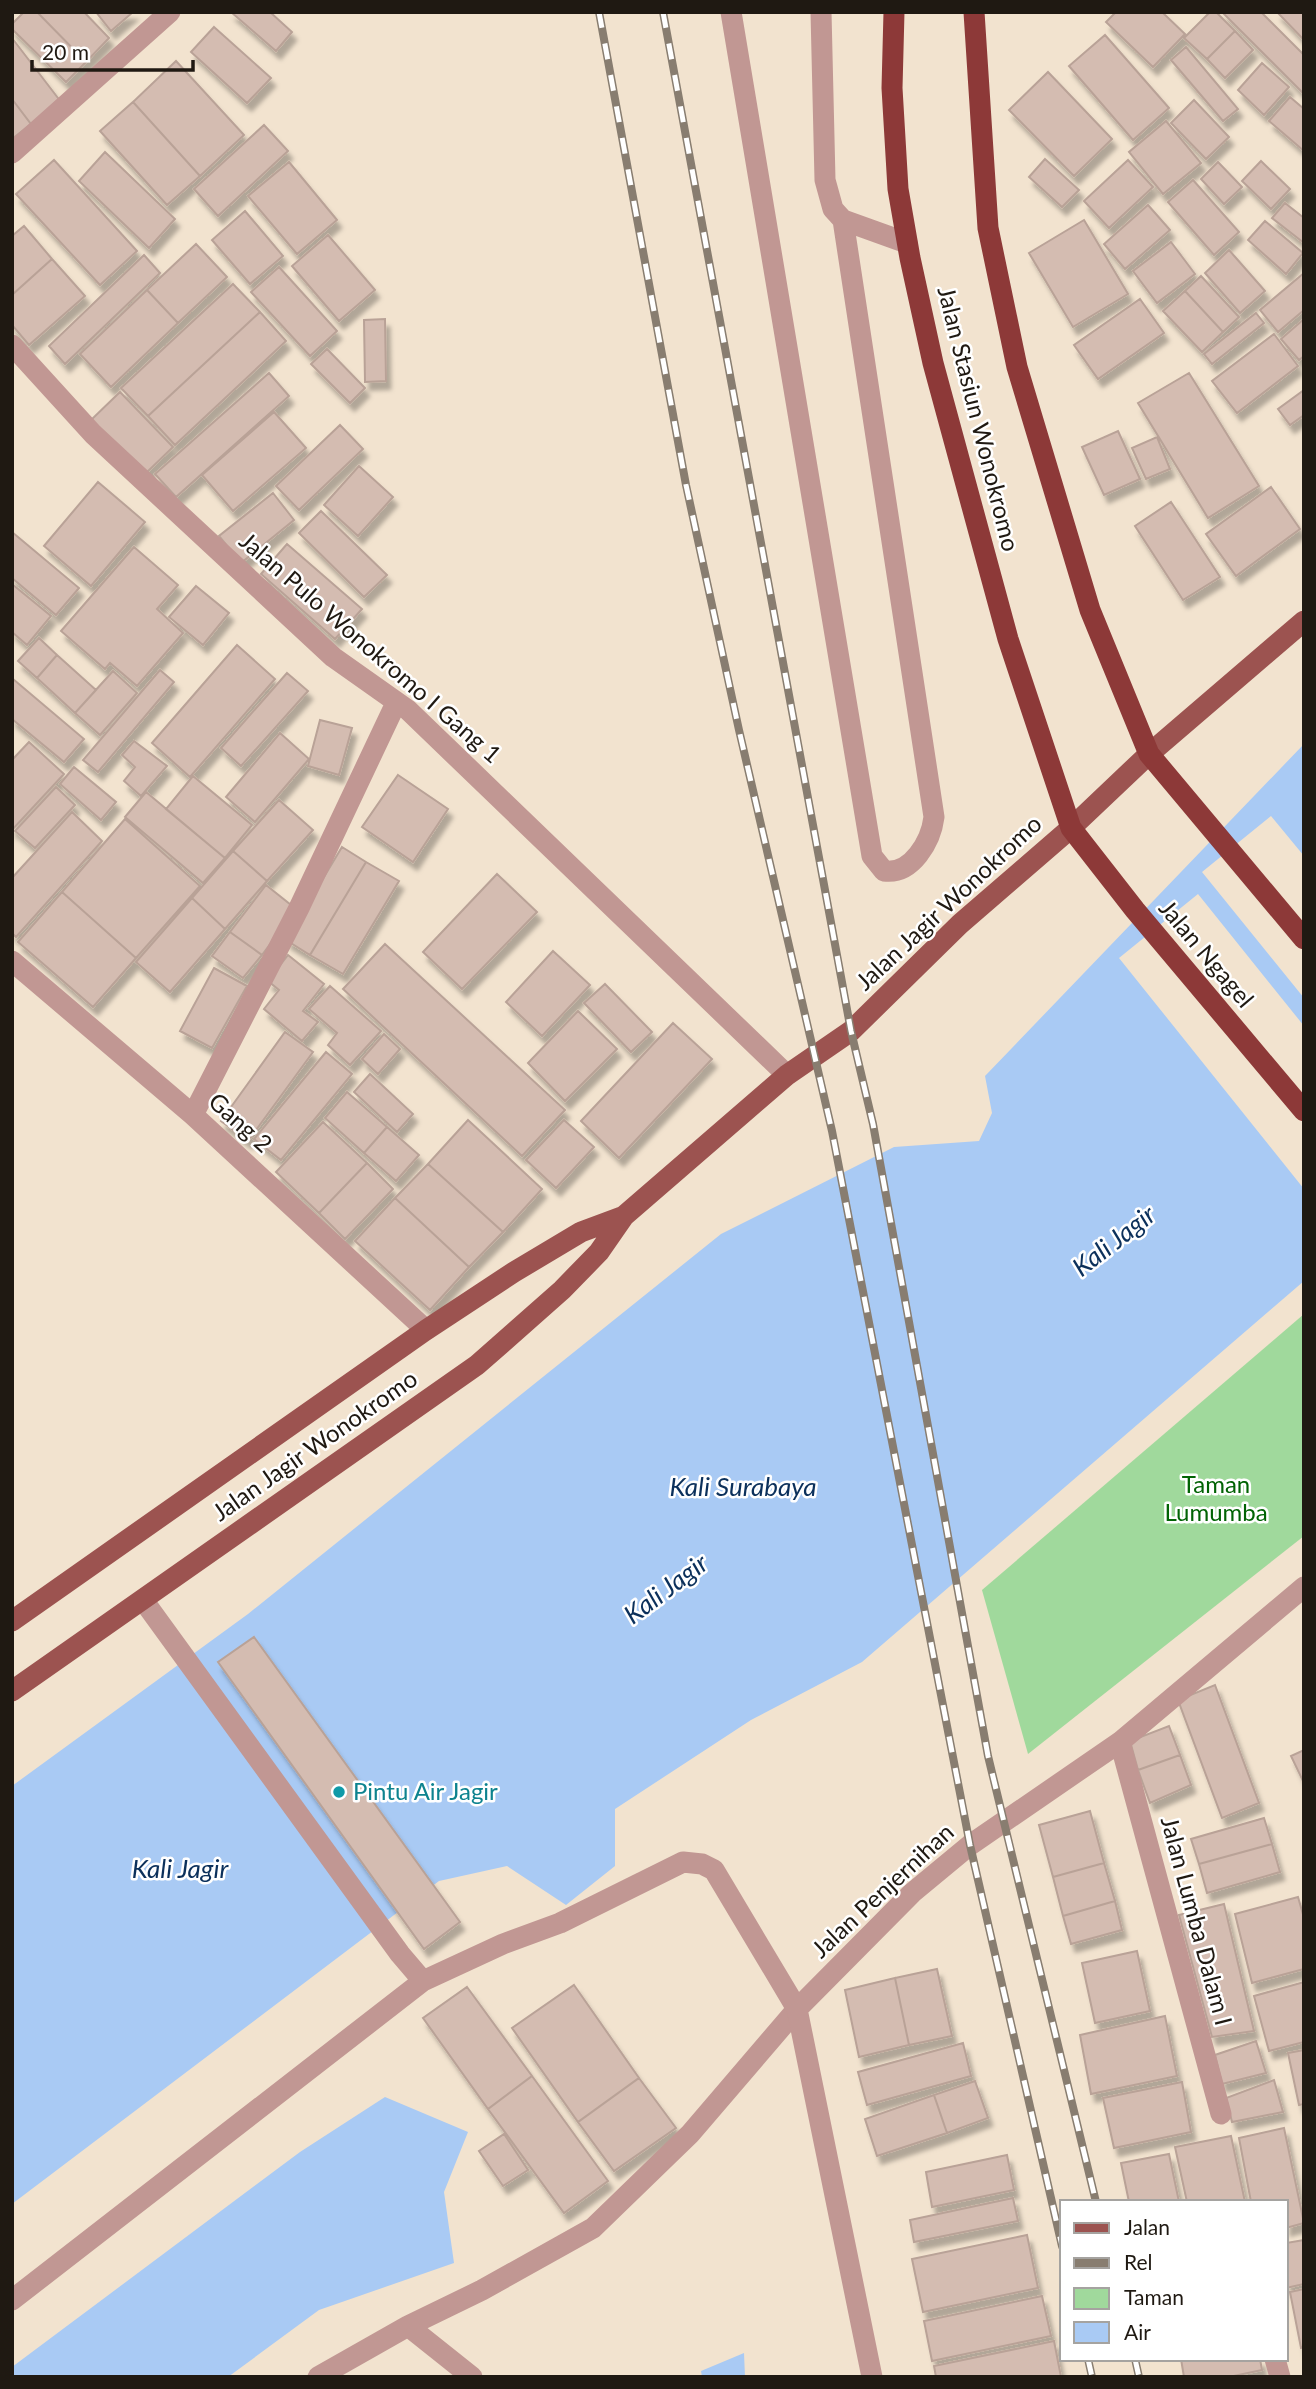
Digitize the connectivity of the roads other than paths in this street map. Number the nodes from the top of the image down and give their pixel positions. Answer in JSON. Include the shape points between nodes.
{"nodes":[{"id":1,"x":170,"y":12,"type":"edge"},
{"id":2,"x":731,"y":12,"type":"edge"},
{"id":3,"x":821,"y":12,"type":"edge"},
{"id":4,"x":894,"y":12,"type":"edge"},
{"id":5,"x":974,"y":12,"type":"edge"},
{"id":6,"x":12,"y":153,"type":"edge"},
{"id":7,"x":843,"y":220,"type":"junction"},
{"id":8,"x":907,"y":243,"type":"junction"},
{"id":9,"x":12,"y":345,"type":"edge"},
{"id":10,"x":1304,"y":621,"type":"edge"},
{"id":11,"x":396,"y":703,"type":"junction"},
{"id":12,"x":1149,"y":754,"type":"junction"},
{"id":13,"x":1071,"y":828,"type":"junction"},
{"id":14,"x":1304,"y":939,"type":"edge"},
{"id":15,"x":12,"y":961,"type":"edge"},
{"id":16,"x":787,"y":1075,"type":"junction"},
{"id":17,"x":1304,"y":1111,"type":"edge"},
{"id":18,"x":193,"y":1115,"type":"junction"},
{"id":19,"x":624,"y":1216,"type":"junction"},
{"id":20,"x":426,"y":1329,"type":"junction"},
{"id":21,"x":1304,"y":1587,"type":"edge"},
{"id":22,"x":143,"y":1600,"type":"junction"},
{"id":23,"x":12,"y":1621,"type":"edge"},
{"id":24,"x":12,"y":1691,"type":"edge"},
{"id":25,"x":1120,"y":1742,"type":"junction"},
{"id":26,"x":423,"y":1981,"type":"junction"},
{"id":27,"x":797,"y":2009,"type":"junction"},
{"id":28,"x":1222,"y":2114,"type":"dead end"},
{"id":29,"x":12,"y":2300,"type":"edge"},
{"id":30,"x":408,"y":2326,"type":"junction"},
{"id":31,"x":318,"y":2377,"type":"edge"},
{"id":32,"x":472,"y":2377,"type":"edge"},
{"id":33,"x":872,"y":2377,"type":"edge"}],
"edges":[{"from":1,"to":6,"type":"street"},
{"from":2,"to":7,"type":"street","via":[[872,856],[884,871],[892,872],[919,854],[934,817]]},
{"from":3,"to":7,"type":"street","via":[[825,180],[833,209]]},
{"from":4,"to":8,"type":"highway","name":"Jalan Stasiun Wonokromo","via":[[892,88],[898,188]]},
{"from":5,"to":12,"type":"highway","name":"Jalan Stasiun Wonokromo","via":[[988,228],[1017,367],[1090,610]]},
{"from":7,"to":8,"type":"street"},
{"from":8,"to":13,"type":"highway","name":"Jalan Stasiun Wonokromo","via":[[933,363],[1008,639]]},
{"from":9,"to":11,"type":"street","name":"Jalan Pulo Wonokromo I Gang 1","via":[[93,434],[333,657]]},
{"from":10,"to":12,"type":"main road","name":"Jalan Jagir Wonokromo"},
{"from":11,"to":16,"type":"street","name":"Jalan Pulo Wonokromo I Gang 1"},
{"from":11,"to":18,"type":"street","via":[[299,908]]},
{"from":12,"to":13,"type":"main road","name":"Jalan Jagir Wonokromo"},
{"from":12,"to":14,"type":"highway"},
{"from":13,"to":16,"type":"main road","name":"Jalan Jagir Wonokromo","via":[[960,924],[850,1031]]},
{"from":13,"to":17,"type":"highway","name":"Jalan Ngagel"},
{"from":15,"to":18,"type":"street","name":"Gang 2"},
{"from":16,"to":19,"type":"main road","name":"Jalan Jagir Wonokromo"},
{"from":18,"to":20,"type":"street","name":"Gang 2"},
{"from":19,"to":20,"type":"main road","name":"Jalan Jagir Wonokromo","via":[[581,1232]]},
{"from":19,"to":22,"type":"main road","name":"Jalan Jagir Wonokromo","via":[[599,1252],[562,1290],[477,1365]]},
{"from":20,"to":23,"type":"main road","name":"Jalan Jagir Wonokromo"},
{"from":21,"to":25,"type":"street","name":"Jalan Penjernihan"},
{"from":22,"to":24,"type":"main road","name":"Jalan Jagir Wonokromo"},
{"from":22,"to":26,"type":"street"},
{"from":25,"to":27,"type":"street","name":"Jalan Penjernihan","via":[[970,1845],[912,1893]]},
{"from":25,"to":28,"type":"street","name":"Jalan Lumba Dalam I"},
{"from":26,"to":27,"type":"street","via":[[560,1923],[683,1862],[692,1862],[714,1870]]},
{"from":26,"to":29,"type":"street"},
{"from":27,"to":30,"type":"street","name":"Jalan Penjernihan","via":[[690,2134],[593,2228]]},
{"from":27,"to":33,"type":"street"},
{"from":30,"to":31,"type":"street","name":"Jalan Penjernihan"},
{"from":30,"to":32,"type":"street"}]}
